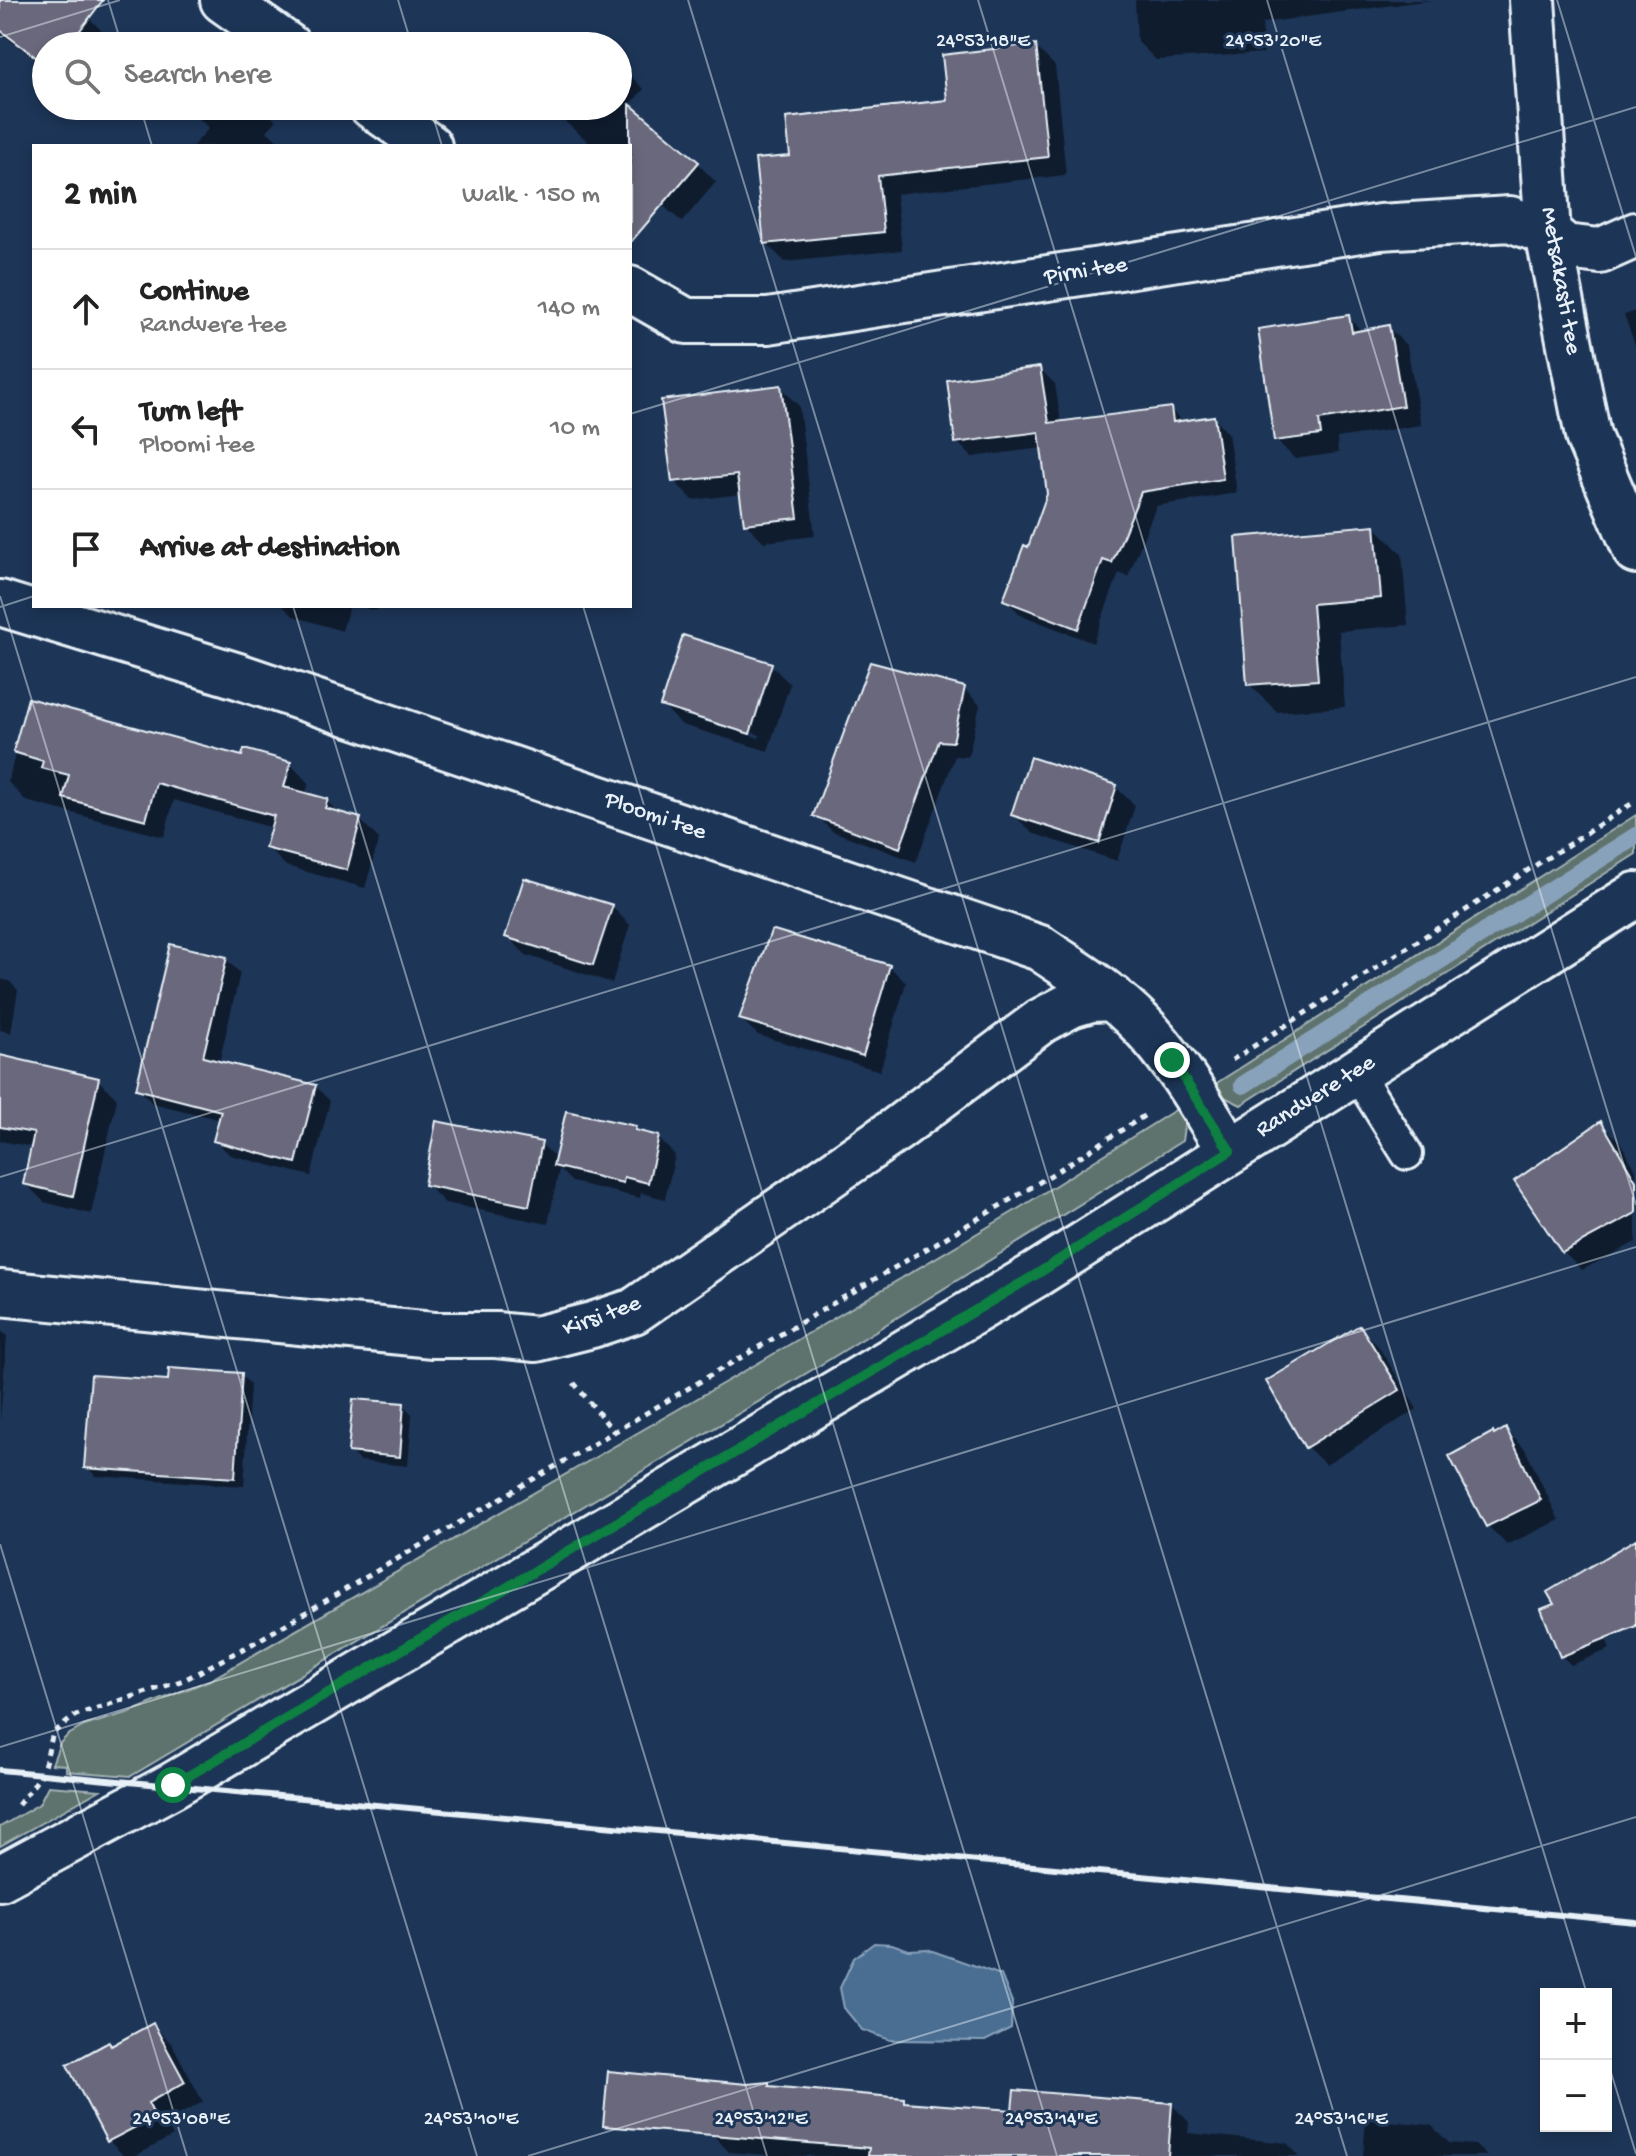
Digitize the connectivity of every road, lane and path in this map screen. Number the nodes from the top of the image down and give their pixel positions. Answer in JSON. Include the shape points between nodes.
{"nodes":[{"id":1,"x":223,"y":0,"type":"edge"},
{"id":2,"x":1532,"y":0,"type":"edge"},
{"id":3,"x":268,"y":32,"type":"edge"},
{"id":4,"x":392,"y":120,"type":"edge"},
{"id":5,"x":426,"y":144,"type":"edge"},
{"id":6,"x":1548,"y":233,"type":"junction"},
{"id":7,"x":1636,"y":235,"type":"edge"},
{"id":8,"x":632,"y":290,"type":"edge"},
{"id":9,"x":1636,"y":551,"type":"edge"},
{"id":10,"x":0,"y":603,"type":"edge"},
{"id":11,"x":1636,"y":801,"type":"edge"},
{"id":12,"x":1636,"y":895,"type":"edge"},
{"id":13,"x":1113,"y":998,"type":"junction"},
{"id":14,"x":1220,"y":1068,"type":"dead end"},
{"id":15,"x":1356,"y":1072,"type":"junction"},
{"id":16,"x":1159,"y":1106,"type":"dead end"},
{"id":17,"x":1230,"y":1151,"type":"junction"},
{"id":18,"x":1407,"y":1154,"type":"dead end"},
{"id":19,"x":0,"y":1293,"type":"edge"},
{"id":20,"x":9,"y":1810,"type":"dead end"},
{"id":21,"x":0,"y":1878,"type":"edge"}],
"edges":[{"from":1,"to":3,"type":"street"},
{"from":2,"to":6,"type":"street","name":"Metsakasti tee"},
{"from":4,"to":5,"type":"street"},
{"from":6,"to":7,"type":"street","name":"Pirni tee","via":[[1565,247],[1600,251]]},
{"from":6,"to":8,"type":"street","name":"Pirni tee","via":[[1510,219],[1380,227],[768,321],[686,321]]},
{"from":6,"to":9,"type":"street","name":"Metsakasti tee","via":[[1588,436]]},
{"from":10,"to":13,"type":"street","name":"Ploomi tee","via":[[238,676],[1040,948]]},
{"from":11,"to":14,"type":"path"},
{"from":12,"to":15,"type":"street","name":"Randvere tee"},
{"from":13,"to":17,"type":"street","name":"Ploomi tee","via":[[1172,1060]]},
{"from":13,"to":19,"type":"street","name":"Kirsi tee","via":[[1071,1005],[1041,1021],[681,1280],[634,1311],[592,1325],[536,1339],[433,1335]]},
{"from":15,"to":17,"type":"street","name":"Randvere tee"},
{"from":15,"to":18,"type":"lane"},
{"from":16,"to":20,"type":"path","via":[[1032,1187],[252,1644],[184,1680],[76,1715],[53,1733],[42,1774]]},
{"from":17,"to":21,"type":"street","name":"Randvere tee","via":[[1037,1274],[333,1691]]}]}
